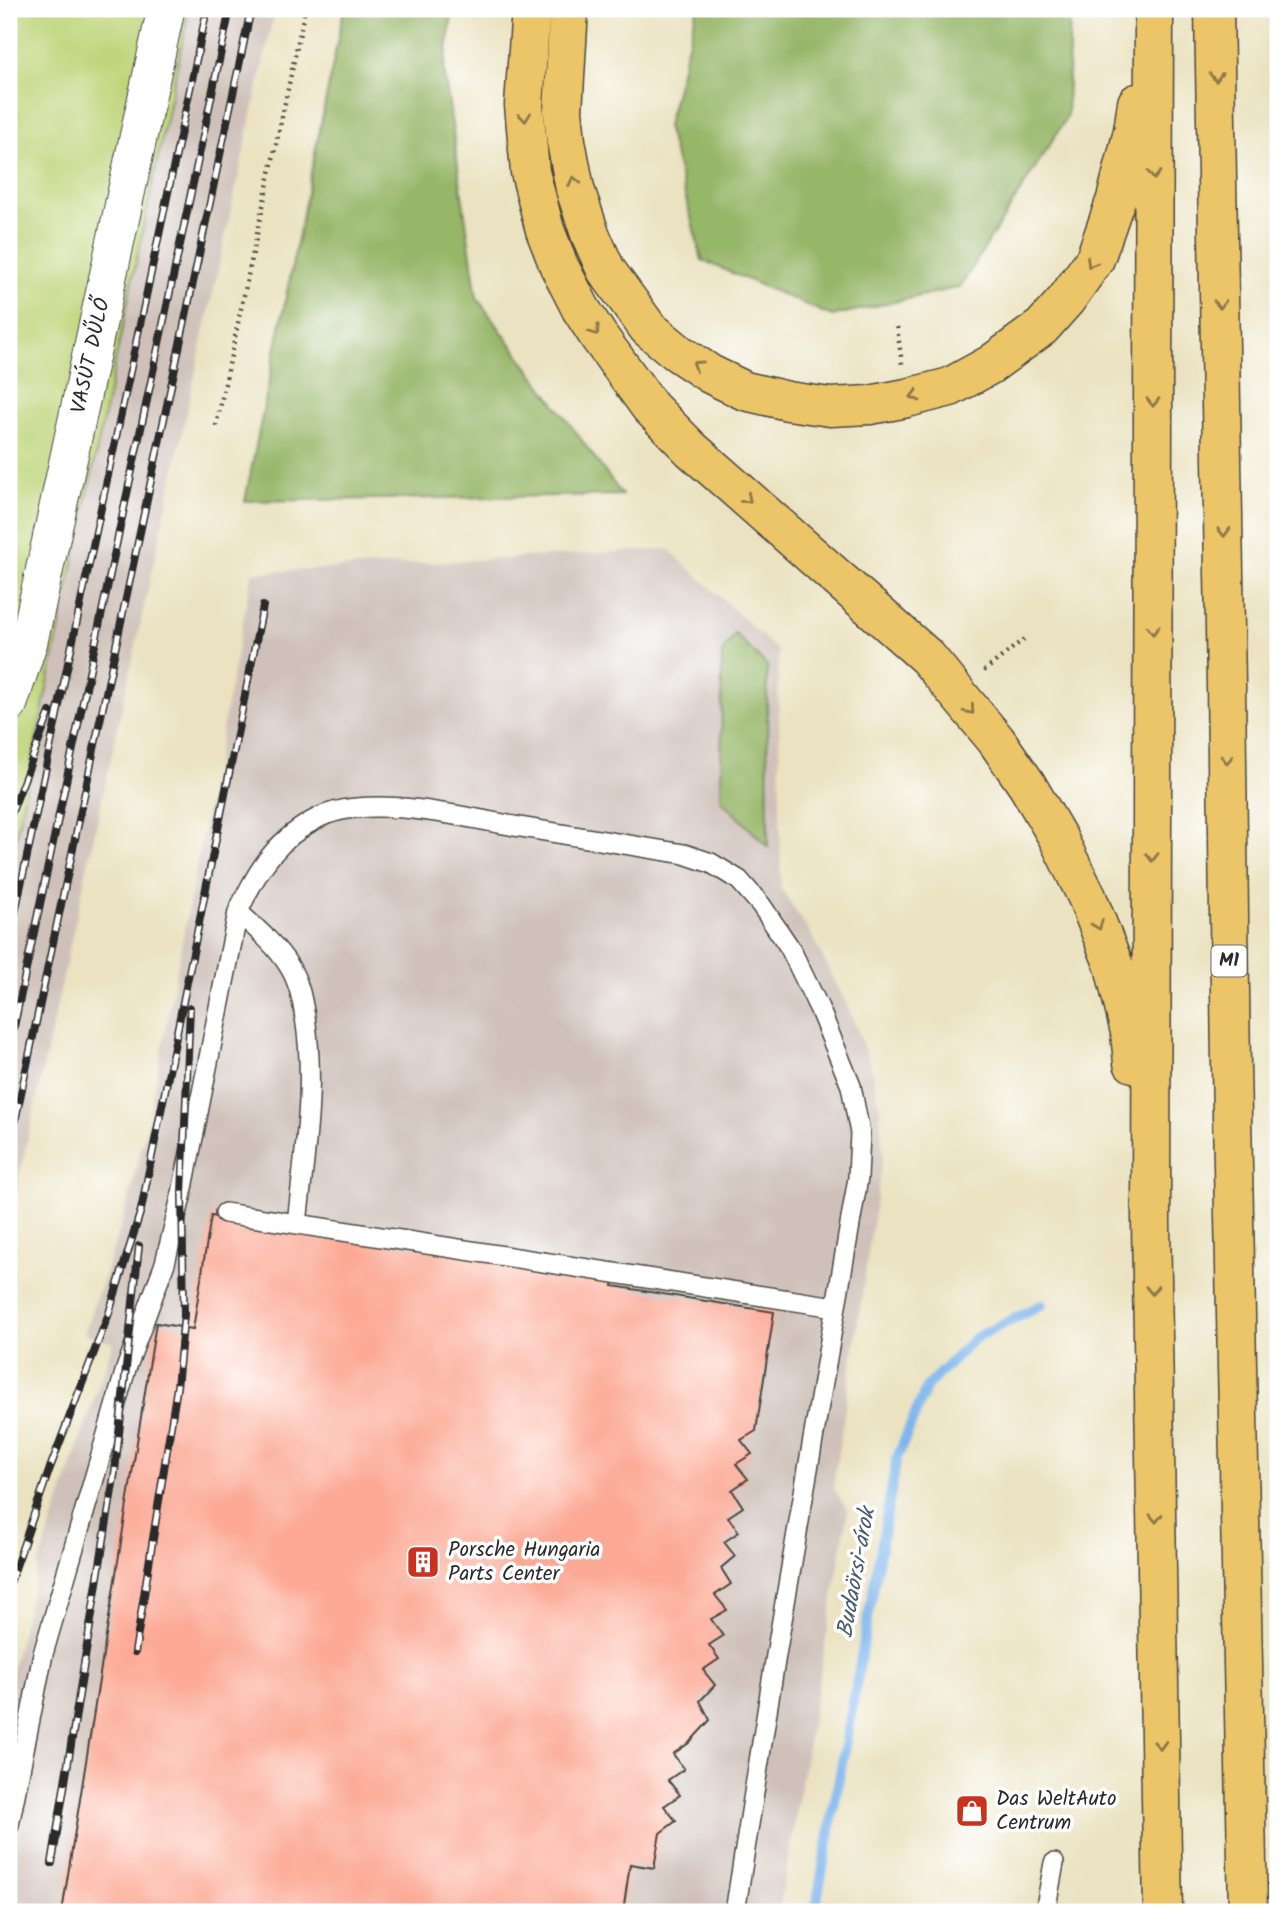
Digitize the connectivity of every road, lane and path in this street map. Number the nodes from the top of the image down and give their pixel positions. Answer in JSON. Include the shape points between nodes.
{"nodes":[{"id":1,"x":166,"y":9,"type":"edge"},
{"id":2,"x":305,"y":9,"type":"edge"},
{"id":3,"x":531,"y":9,"type":"edge"},
{"id":4,"x":569,"y":9,"type":"edge"},
{"id":5,"x":1152,"y":9,"type":"edge"},
{"id":6,"x":1214,"y":9,"type":"edge"},
{"id":7,"x":216,"y":426,"type":"dead end"},
{"id":8,"x":1024,"y":639,"type":"dead end"},
{"id":9,"x":956,"y":692,"type":"junction"},
{"id":10,"x":9,"y":702,"type":"edge"},
{"id":11,"x":239,"y":912,"type":"junction"},
{"id":12,"x":225,"y":1213,"type":"dead end"},
{"id":13,"x":1151,"y":1222,"type":"junction"},
{"id":14,"x":297,"y":1224,"type":"junction"},
{"id":15,"x":835,"y":1307,"type":"junction"},
{"id":16,"x":9,"y":1825,"type":"edge"},
{"id":17,"x":1054,"y":1863,"type":"dead end"},
{"id":18,"x":735,"y":1912,"type":"edge"},
{"id":19,"x":1045,"y":1912,"type":"edge"},
{"id":20,"x":1163,"y":1912,"type":"edge"},
{"id":21,"x":1248,"y":1912,"type":"edge"}],
"edges":[{"from":1,"to":10,"type":"street","name":"VASÚT DŰLŐ","via":[[29,641]]},
{"from":2,"to":7,"type":"path"},
{"from":3,"to":9,"type":"highway","one_way":true,"via":[[524,105],[530,172],[545,230],[580,309],[650,407],[691,449],[927,657]]},
{"from":5,"to":4,"type":"highway","one_way":true,"via":[[1133,131],[1116,199],[1095,259],[1066,300],[1035,333],[950,387],[870,405],[830,407],[745,391],[710,374],[648,328],[625,299],[606,270],[575,189],[563,111]]},
{"from":5,"to":13,"type":"highway","one_way":true},
{"from":6,"to":21,"type":"highway","number":"M1","one_way":true},
{"from":8,"to":9,"type":"path"},
{"from":9,"to":13,"type":"highway","one_way":true,"via":[[996,740],[1052,827],[1114,966],[1130,1032]]},
{"from":11,"to":14,"type":"lane","via":[[271,942],[301,991],[311,1079]]},
{"from":11,"to":15,"type":"lane","via":[[272,852],[297,832],[321,816],[373,807],[684,854],[740,880],[790,948],[851,1086],[860,1133],[858,1178]]},
{"from":11,"to":16,"type":"lane","via":[[165,1263],[126,1369],[43,1654]]},
{"from":12,"to":14,"type":"lane"},
{"from":13,"to":20,"type":"highway","one_way":true},
{"from":14,"to":15,"type":"lane"},
{"from":15,"to":18,"type":"lane"},
{"from":17,"to":19,"type":"lane"}]}
